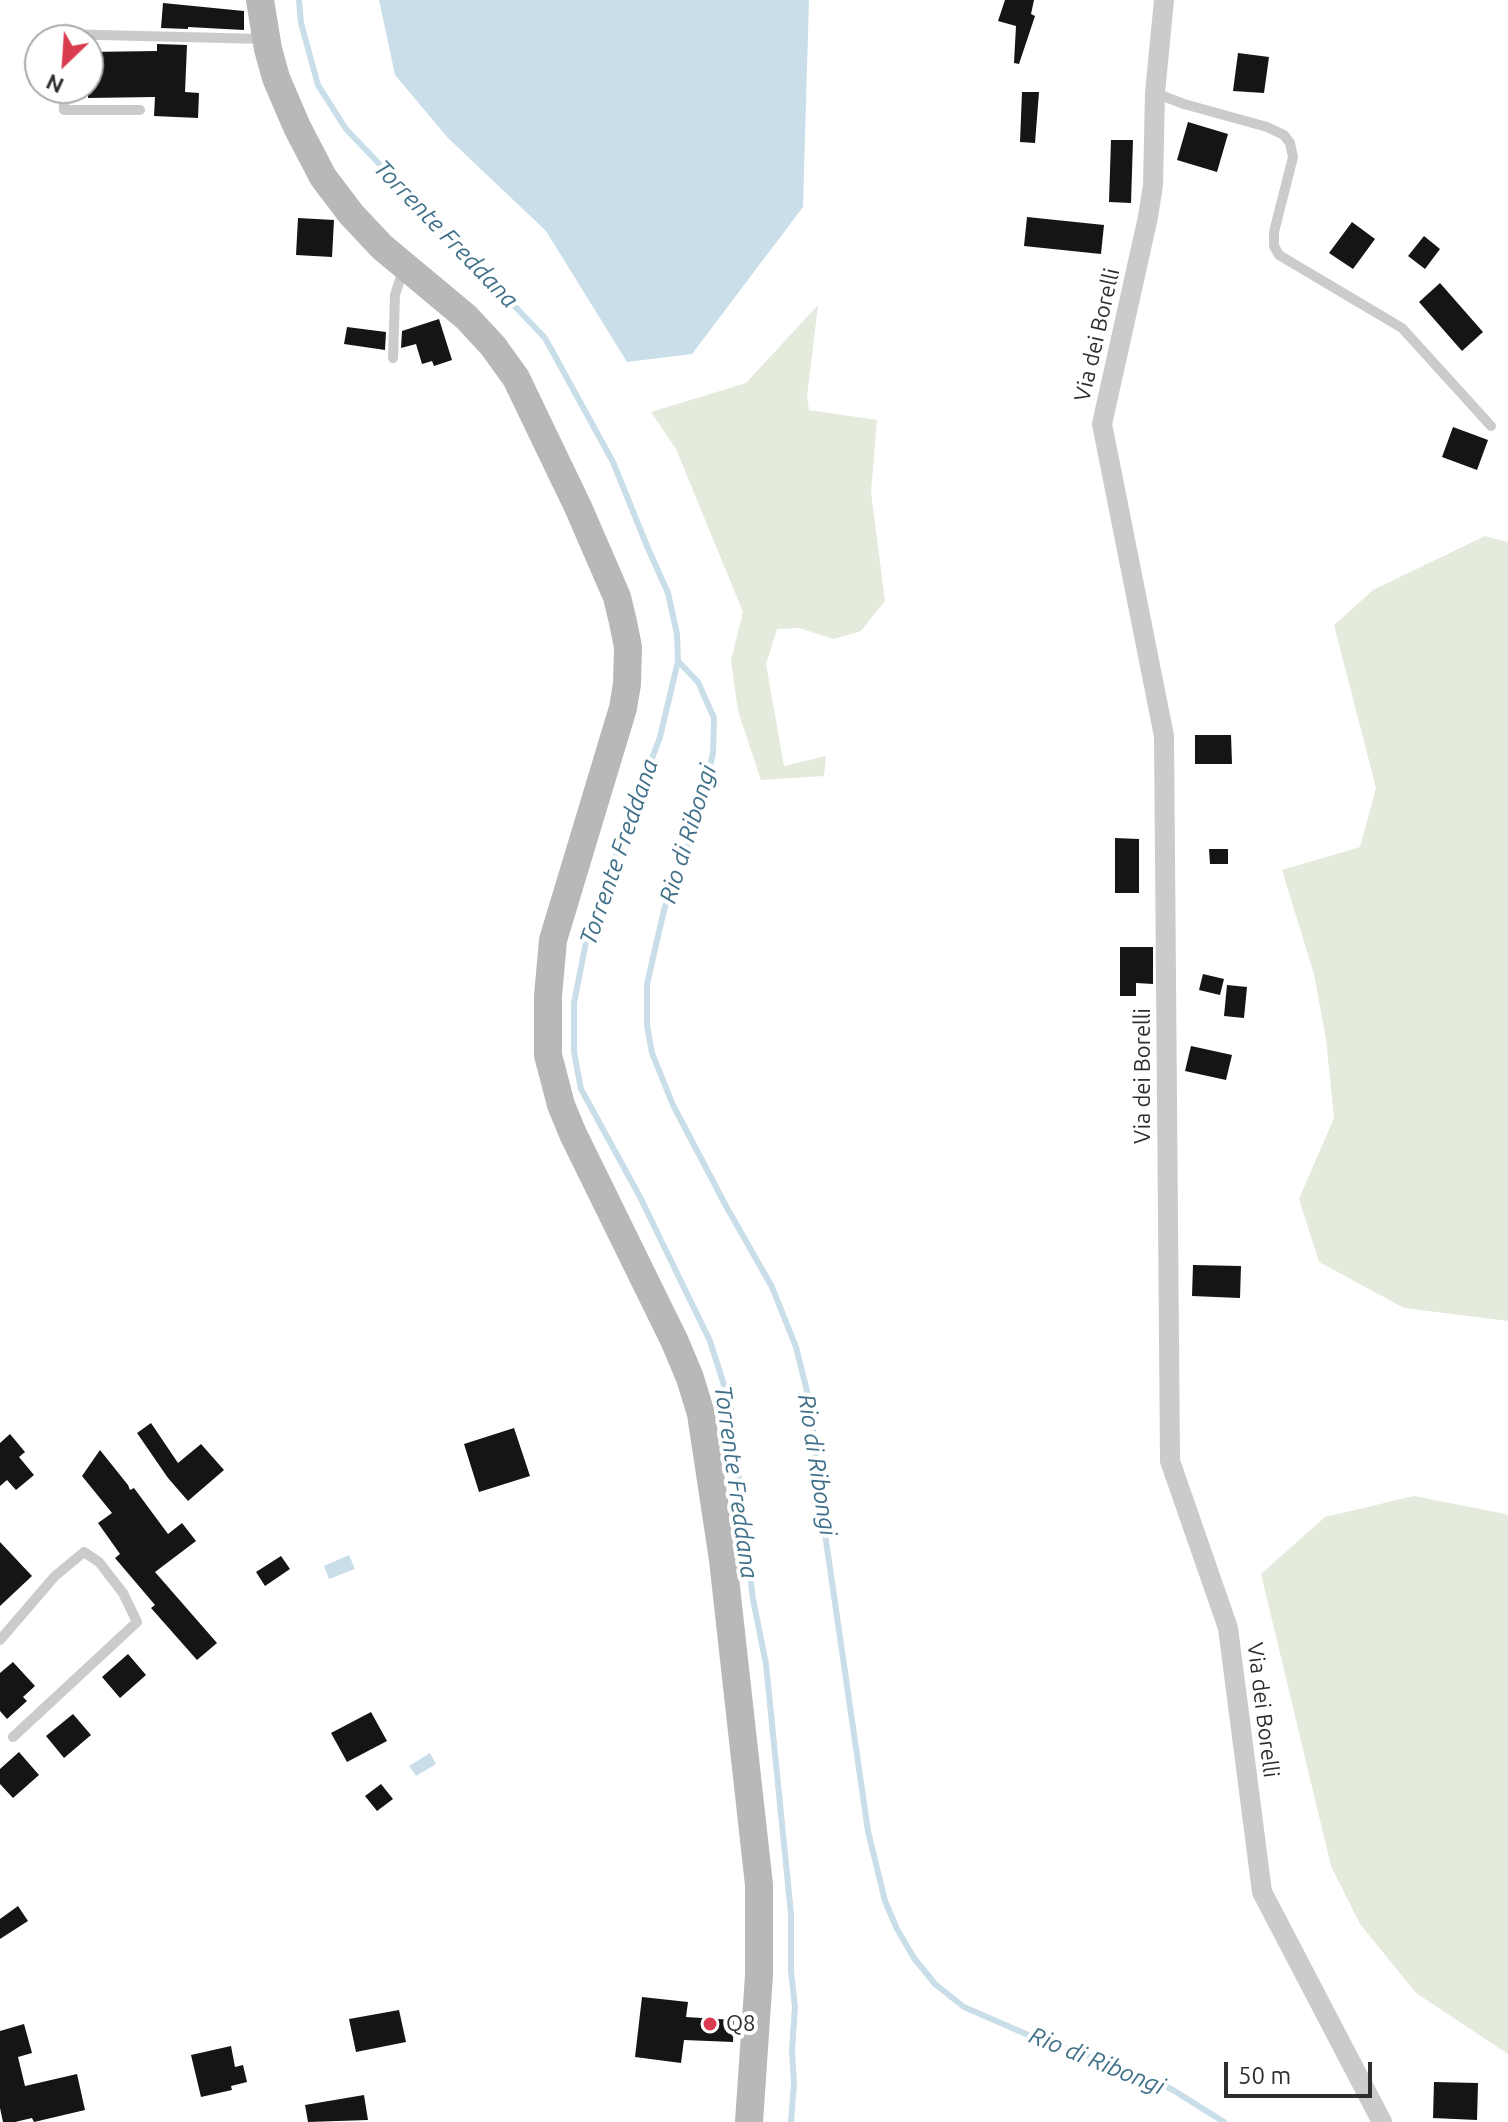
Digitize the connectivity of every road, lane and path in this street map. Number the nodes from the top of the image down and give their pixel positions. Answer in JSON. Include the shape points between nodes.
{"nodes":[{"id":1,"x":260,"y":0,"type":"edge"},
{"id":2,"x":1164,"y":0,"type":"edge"},
{"id":3,"x":104,"y":35,"type":"edge"},
{"id":4,"x":266,"y":39,"type":"junction"},
{"id":5,"x":1155,"y":93,"type":"junction"},
{"id":6,"x":64,"y":104,"type":"edge"},
{"id":7,"x":140,"y":110,"type":"dead end"},
{"id":8,"x":404,"y":265,"type":"junction"},
{"id":9,"x":393,"y":358,"type":"dead end"},
{"id":10,"x":1491,"y":426,"type":"dead end"},
{"id":11,"x":0,"y":1640,"type":"edge"},
{"id":12,"x":13,"y":1737,"type":"dead end"},
{"id":13,"x":749,"y":2122,"type":"edge"},
{"id":14,"x":1382,"y":2122,"type":"edge"}],
"edges":[{"from":1,"to":4,"type":"main road"},
{"from":2,"to":5,"type":"street","name":"Via dei Borelli"},
{"from":3,"to":4,"type":"lane"},
{"from":4,"to":8,"type":"main road","via":[[276,78],[323,177],[351,214]]},
{"from":5,"to":10,"type":"lane","via":[[1284,135],[1293,157],[1274,232],[1279,255],[1402,328]]},
{"from":5,"to":14,"type":"street","name":"Via dei Borelli","via":[[1148,217],[1102,424],[1164,736],[1170,1461],[1228,1628],[1262,1892]]},
{"from":6,"to":7,"type":"lane","via":[[64,110]]},
{"from":8,"to":9,"type":"lane","via":[[395,295]]},
{"from":8,"to":13,"type":"main road","via":[[466,317],[516,378],[617,597],[628,647],[621,716],[553,940],[548,1055],[573,1134],[675,1342],[701,1414],[725,1575],[759,1885]]},
{"from":11,"to":12,"type":"lane","via":[[55,1576],[84,1552],[123,1593],[137,1622]]}]}
